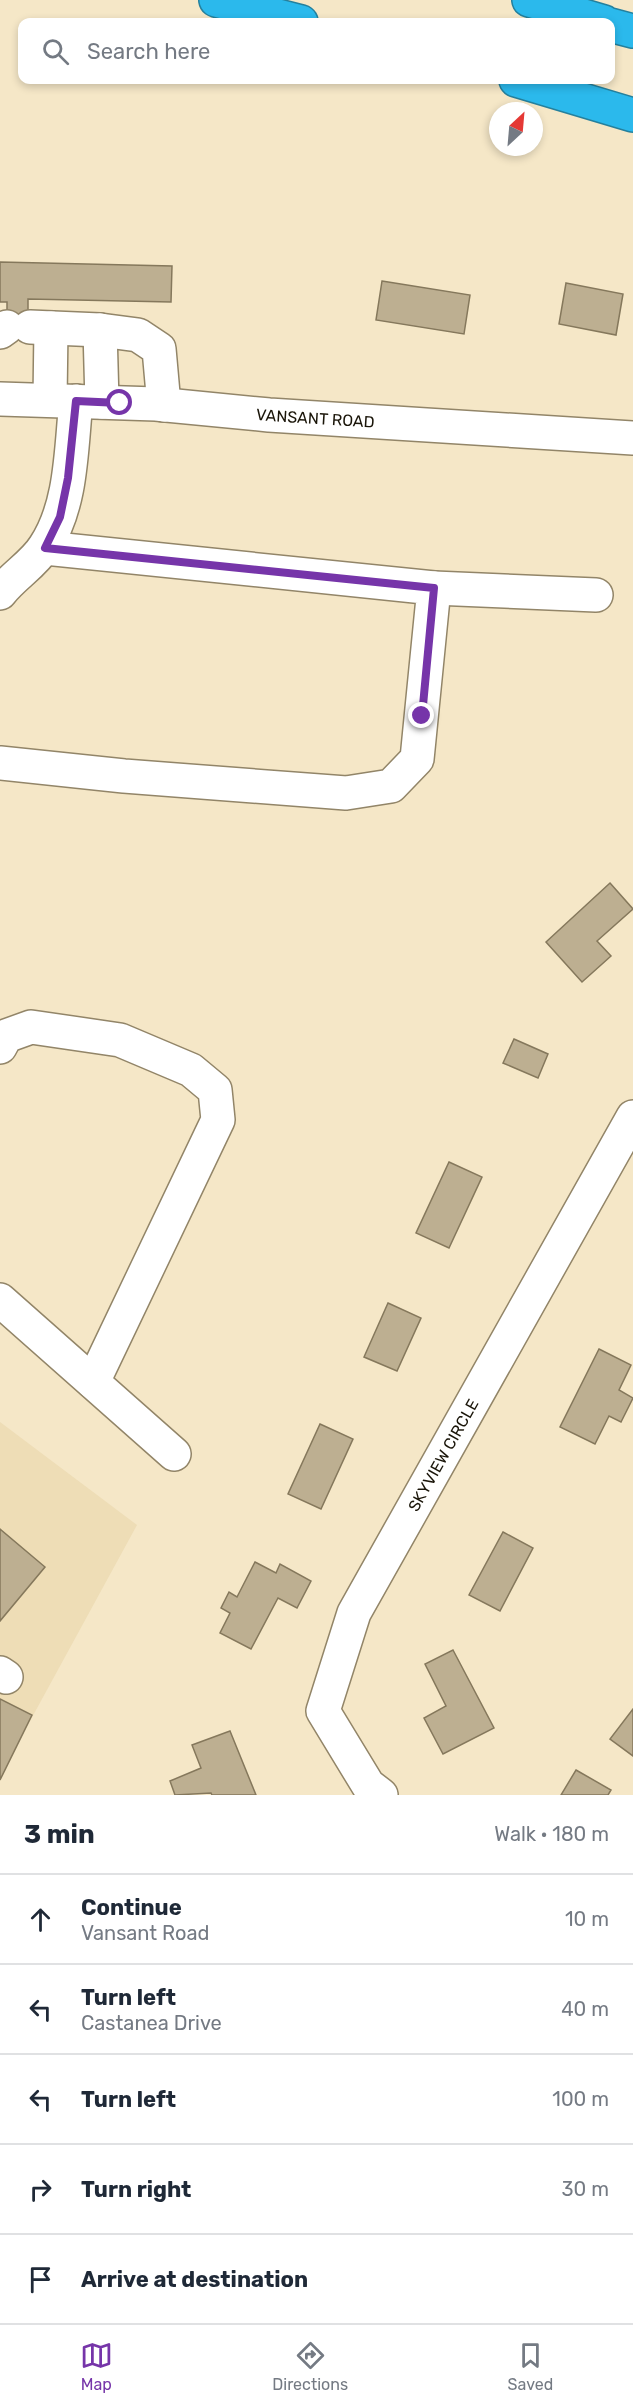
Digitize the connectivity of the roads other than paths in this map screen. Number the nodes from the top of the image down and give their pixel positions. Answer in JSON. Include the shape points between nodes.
{"nodes":[{"id":1,"x":216,"y":0,"type":"edge"},
{"id":2,"x":529,"y":0,"type":"edge"},
{"id":3,"x":286,"y":18,"type":"edge"},
{"id":4,"x":590,"y":18,"type":"edge"},
{"id":5,"x":615,"y":26,"type":"edge"},
{"id":6,"x":633,"y":31,"type":"edge"},
{"id":7,"x":529,"y":84,"type":"edge"},
{"id":8,"x":633,"y":115,"type":"edge"},
{"id":9,"x":22,"y":329,"type":"edge"},
{"id":10,"x":100,"y":330,"type":"junction"},
{"id":11,"x":0,"y":399,"type":"edge"},
{"id":12,"x":76,"y":401,"type":"junction"},
{"id":13,"x":164,"y":405,"type":"junction"},
{"id":14,"x":633,"y":438,"type":"edge"},
{"id":15,"x":45,"y":548,"type":"junction"},
{"id":16,"x":434,"y":588,"type":"junction"},
{"id":17,"x":0,"y":593,"type":"edge"},
{"id":18,"x":596,"y":596,"type":"dead end"},
{"id":19,"x":0,"y":763,"type":"edge"},
{"id":20,"x":0,"y":1047,"type":"edge"},
{"id":21,"x":633,"y":1117,"type":"edge"},
{"id":22,"x":0,"y":1300,"type":"edge"},
{"id":23,"x":93,"y":1382,"type":"junction"},
{"id":24,"x":174,"y":1454,"type":"dead end"},
{"id":25,"x":381,"y":1795,"type":"edge"}],
"edges":[{"from":1,"to":3,"type":"highway"},
{"from":2,"to":4,"type":"highway"},
{"from":5,"to":6,"type":"highway"},
{"from":7,"to":8,"type":"highway"},
{"from":9,"to":10,"type":"street"},
{"from":9,"to":12,"type":"street"},
{"from":10,"to":12,"type":"street"},
{"from":10,"to":13,"type":"street","via":[[138,335],[159,349]]},
{"from":11,"to":12,"type":"street","name":"VANSANT ROAD"},
{"from":12,"to":13,"type":"street","name":"VANSANT ROAD"},
{"from":12,"to":15,"type":"street","via":[[60,517]]},
{"from":13,"to":14,"type":"street","name":"VANSANT ROAD"},
{"from":15,"to":16,"type":"street"},
{"from":15,"to":17,"type":"street"},
{"from":16,"to":18,"type":"street"},
{"from":16,"to":19,"type":"street","via":[[417,759],[391,786],[346,793]]},
{"from":20,"to":23,"type":"street","via":[[6,1036],[31,1026],[120,1040],[191,1070],[215,1090],[218,1120]]},
{"from":21,"to":25,"type":"street","name":"SKYVIEW CIRCLE","via":[[354,1613],[323,1711],[368,1785]]},
{"from":22,"to":23,"type":"street"},
{"from":23,"to":24,"type":"street"}]}
